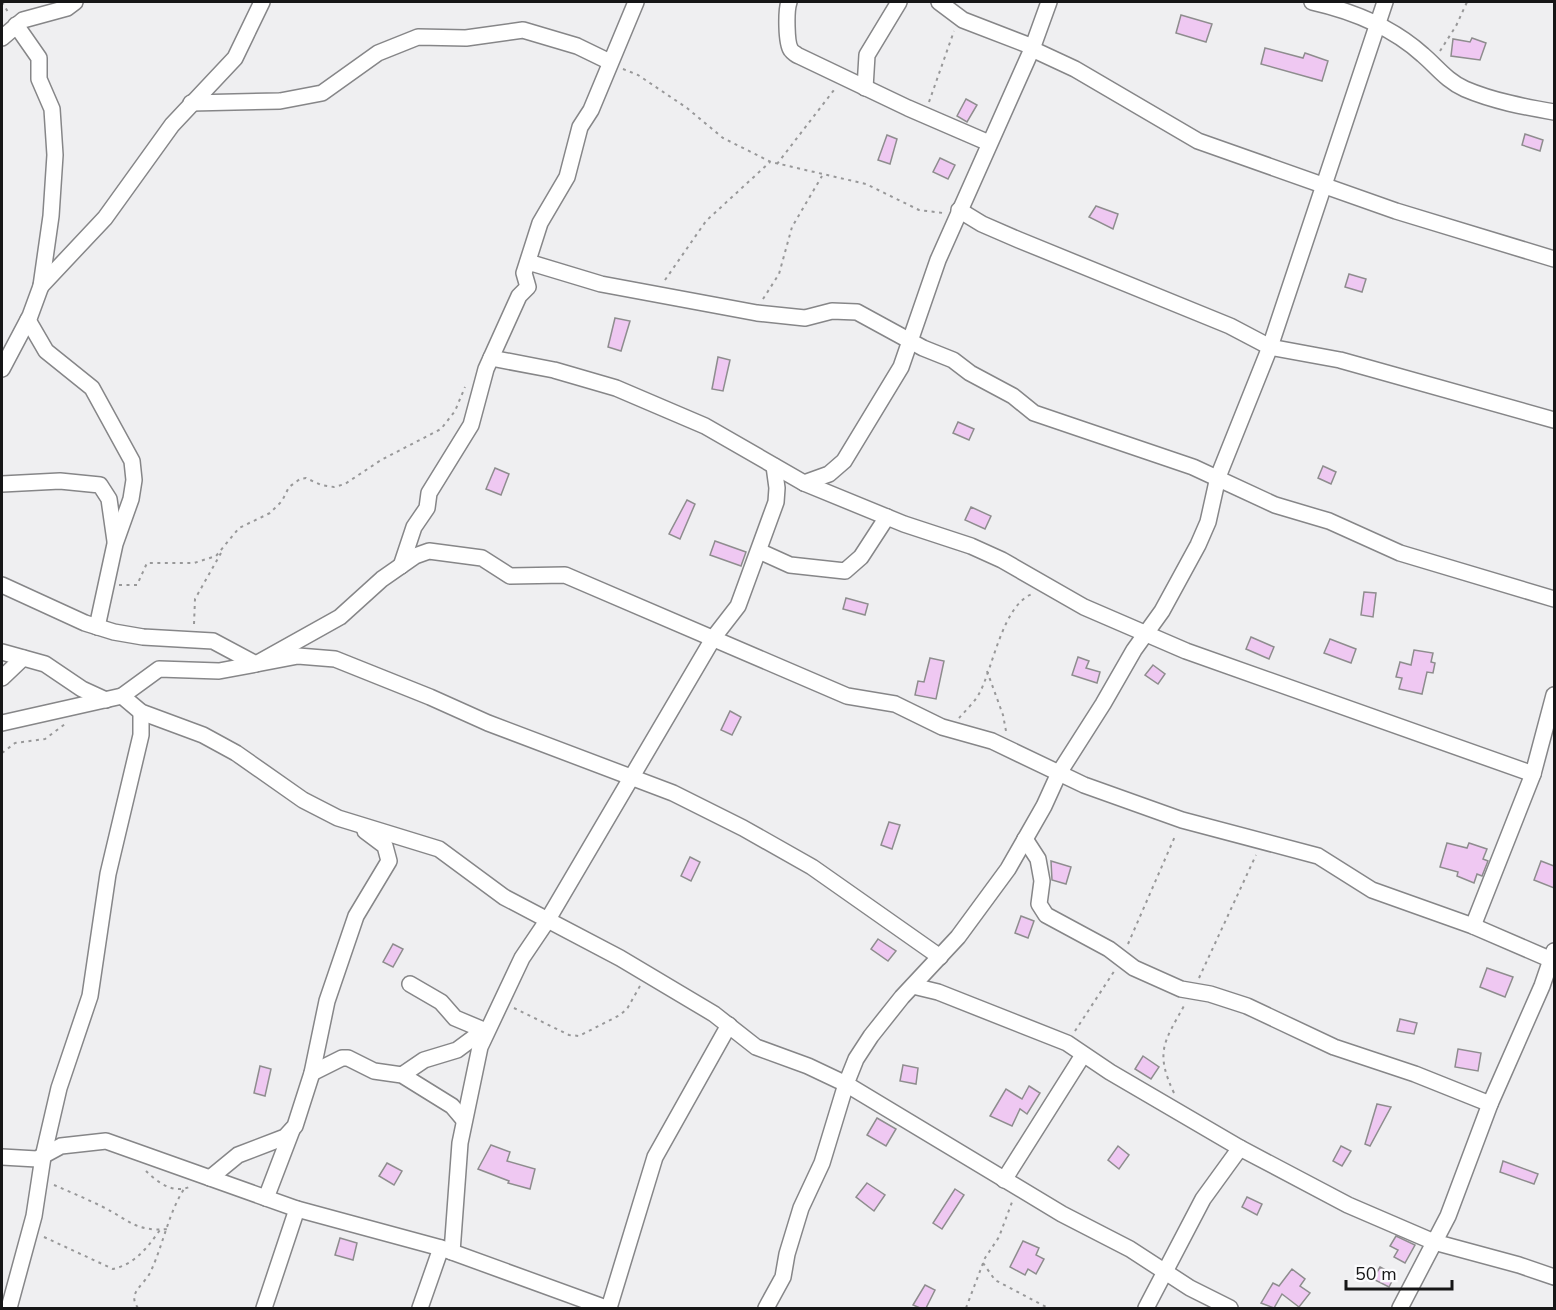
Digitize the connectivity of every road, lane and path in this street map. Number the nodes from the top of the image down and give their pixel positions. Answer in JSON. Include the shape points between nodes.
{"nodes":[{"id":1,"x":75,"y":2,"type":"edge"},
{"id":2,"x":262,"y":2,"type":"edge"},
{"id":3,"x":636,"y":2,"type":"edge"},
{"id":4,"x":789,"y":2,"type":"edge"},
{"id":5,"x":899,"y":2,"type":"edge"},
{"id":6,"x":939,"y":2,"type":"edge"},
{"id":7,"x":1049,"y":2,"type":"edge"},
{"id":8,"x":1312,"y":2,"type":"edge"},
{"id":9,"x":1385,"y":2,"type":"edge"},
{"id":10,"x":1467,"y":2,"type":"edge"},
{"id":11,"x":959,"y":17,"type":"junction"},
{"id":12,"x":1377,"y":24,"type":"junction"},
{"id":13,"x":15,"y":25,"type":"junction"},
{"id":14,"x":2,"y":38,"type":"edge"},
{"id":15,"x":1032,"y":48,"type":"junction"},
{"id":16,"x":610,"y":62,"type":"junction"},
{"id":17,"x":1431,"y":64,"type":"junction"},
{"id":18,"x":843,"y":78,"type":"junction"},
{"id":19,"x":865,"y":88,"type":"junction"},
{"id":20,"x":191,"y":103,"type":"junction"},
{"id":21,"x":1554,"y":112,"type":"edge"},
{"id":22,"x":924,"y":115,"type":"junction"},
{"id":23,"x":990,"y":143,"type":"junction"},
{"id":24,"x":771,"y":162,"type":"junction"},
{"id":25,"x":777,"y":164,"type":"junction"},
{"id":26,"x":822,"y":175,"type":"junction"},
{"id":27,"x":1325,"y":185,"type":"junction"},
{"id":28,"x":959,"y":210,"type":"junction"},
{"id":29,"x":1554,"y":259,"type":"edge"},
{"id":30,"x":528,"y":262,"type":"junction"},
{"id":31,"x":41,"y":286,"type":"junction"},
{"id":32,"x":657,"y":293,"type":"junction"},
{"id":33,"x":757,"y":313,"type":"junction"},
{"id":34,"x":28,"y":320,"type":"junction"},
{"id":35,"x":911,"y":340,"type":"junction"},
{"id":36,"x":1270,"y":347,"type":"junction"},
{"id":37,"x":491,"y":358,"type":"junction"},
{"id":38,"x":2,"y":369,"type":"edge"},
{"id":39,"x":468,"y":380,"type":"dead end"},
{"id":40,"x":1554,"y":420,"type":"edge"},
{"id":41,"x":774,"y":466,"type":"junction"},
{"id":42,"x":1218,"y":477,"type":"junction"},
{"id":43,"x":804,"y":483,"type":"junction"},
{"id":44,"x":2,"y":484,"type":"edge"},
{"id":45,"x":887,"y":517,"type":"junction"},
{"id":46,"x":115,"y":544,"type":"junction"},
{"id":47,"x":222,"y":550,"type":"junction"},
{"id":48,"x":759,"y":551,"type":"junction"},
{"id":49,"x":401,"y":566,"type":"junction"},
{"id":50,"x":108,"y":584,"type":"junction"},
{"id":51,"x":2,"y":585,"type":"edge"},
{"id":52,"x":1049,"y":587,"type":"junction"},
{"id":53,"x":1554,"y":600,"type":"edge"},
{"id":54,"x":97,"y":627,"type":"junction"},
{"id":55,"x":1146,"y":633,"type":"junction"},
{"id":56,"x":714,"y":637,"type":"junction"},
{"id":57,"x":194,"y":639,"type":"junction"},
{"id":58,"x":2,"y":652,"type":"edge"},
{"id":59,"x":23,"y":658,"type":"junction"},
{"id":60,"x":256,"y":664,"type":"junction"},
{"id":61,"x":987,"y":670,"type":"junction"},
{"id":62,"x":2,"y":678,"type":"edge"},
{"id":63,"x":1554,"y":695,"type":"edge"},
{"id":64,"x":122,"y":696,"type":"junction"},
{"id":65,"x":106,"y":700,"type":"junction"},
{"id":66,"x":141,"y":712,"type":"junction"},
{"id":67,"x":72,"y":718,"type":"dead end"},
{"id":68,"x":2,"y":723,"type":"edge"},
{"id":69,"x":950,"y":729,"type":"junction"},
{"id":70,"x":1007,"y":748,"type":"junction"},
{"id":71,"x":2,"y":753,"type":"edge"},
{"id":72,"x":1059,"y":772,"type":"junction"},
{"id":73,"x":1533,"y":774,"type":"junction"},
{"id":74,"x":630,"y":777,"type":"junction"},
{"id":75,"x":338,"y":818,"type":"junction"},
{"id":76,"x":1182,"y":820,"type":"junction"},
{"id":77,"x":1025,"y":839,"type":"junction"},
{"id":78,"x":1268,"y":842,"type":"junction"},
{"id":79,"x":547,"y":921,"type":"junction"},
{"id":80,"x":1473,"y":926,"type":"junction"},
{"id":81,"x":940,"y":957,"type":"junction"},
{"id":82,"x":1554,"y":958,"type":"edge"},
{"id":83,"x":1122,"y":959,"type":"junction"},
{"id":84,"x":645,"y":975,"type":"junction"},
{"id":85,"x":411,"y":984,"type":"dead end"},
{"id":86,"x":913,"y":986,"type":"junction"},
{"id":87,"x":1192,"y":991,"type":"junction"},
{"id":88,"x":500,"y":1005,"type":"junction"},
{"id":89,"x":729,"y":1025,"type":"junction"},
{"id":90,"x":485,"y":1030,"type":"junction"},
{"id":91,"x":1067,"y":1043,"type":"junction"},
{"id":92,"x":1083,"y":1054,"type":"junction"},
{"id":93,"x":312,"y":1073,"type":"junction"},
{"id":94,"x":402,"y":1075,"type":"junction"},
{"id":95,"x":846,"y":1084,"type":"junction"},
{"id":96,"x":1176,"y":1095,"type":"dead end"},
{"id":97,"x":1490,"y":1104,"type":"junction"},
{"id":98,"x":463,"y":1119,"type":"junction"},
{"id":99,"x":292,"y":1130,"type":"junction"},
{"id":100,"x":1240,"y":1148,"type":"junction"},
{"id":101,"x":43,"y":1156,"type":"junction"},
{"id":102,"x":2,"y":1157,"type":"edge"},
{"id":103,"x":210,"y":1178,"type":"junction"},
{"id":104,"x":40,"y":1179,"type":"junction"},
{"id":105,"x":1004,"y":1180,"type":"junction"},
{"id":106,"x":1018,"y":1188,"type":"junction"},
{"id":107,"x":184,"y":1189,"type":"dead end"},
{"id":108,"x":266,"y":1198,"type":"junction"},
{"id":109,"x":297,"y":1209,"type":"junction"},
{"id":110,"x":169,"y":1229,"type":"junction"},
{"id":111,"x":160,"y":1230,"type":"junction"},
{"id":112,"x":30,"y":1231,"type":"junction"},
{"id":113,"x":1434,"y":1242,"type":"junction"},
{"id":114,"x":446,"y":1250,"type":"junction"},
{"id":115,"x":983,"y":1263,"type":"junction"},
{"id":116,"x":1164,"y":1271,"type":"junction"},
{"id":117,"x":1554,"y":1277,"type":"edge"},
{"id":118,"x":9,"y":1308,"type":"edge"},
{"id":119,"x":138,"y":1308,"type":"edge"},
{"id":120,"x":264,"y":1308,"type":"edge"},
{"id":121,"x":420,"y":1308,"type":"edge"},
{"id":122,"x":608,"y":1308,"type":"edge"},
{"id":123,"x":766,"y":1308,"type":"edge"},
{"id":124,"x":966,"y":1308,"type":"edge"},
{"id":125,"x":1048,"y":1308,"type":"edge"},
{"id":126,"x":1146,"y":1308,"type":"edge"},
{"id":127,"x":1230,"y":1308,"type":"edge"},
{"id":128,"x":1400,"y":1308,"type":"edge"}],
"edges":[{"from":1,"to":13,"type":"street"},
{"from":2,"to":20,"type":"street","via":[[235,58]]},
{"from":3,"to":16,"type":"street"},
{"from":4,"to":18,"type":"street","via":[[786,18],[791,51]]},
{"from":5,"to":19,"type":"street","via":[[867,55]]},
{"from":6,"to":11,"type":"street"},
{"from":7,"to":15,"type":"street"},
{"from":8,"to":12,"type":"street"},
{"from":9,"to":12,"type":"street"},
{"from":10,"to":17,"type":"path"},
{"from":11,"to":15,"type":"street"},
{"from":11,"to":22,"type":"path"},
{"from":12,"to":17,"type":"street","via":[[1423,54]]},
{"from":12,"to":27,"type":"street"},
{"from":13,"to":14,"type":"street"},
{"from":13,"to":31,"type":"street","via":[[39,58],[39,80],[52,109],[51,216]]},
{"from":15,"to":23,"type":"street"},
{"from":15,"to":27,"type":"street","via":[[1198,141]]},
{"from":16,"to":20,"type":"street","via":[[577,46],[523,30],[466,38],[418,37],[378,53],[322,93],[280,101]]},
{"from":16,"to":24,"type":"path","via":[[638,75],[723,138]]},
{"from":16,"to":30,"type":"street","via":[[580,127],[567,177],[549,203]]},
{"from":17,"to":21,"type":"street","via":[[1465,89]]},
{"from":18,"to":19,"type":"street"},
{"from":18,"to":25,"type":"path"},
{"from":19,"to":22,"type":"street"},
{"from":20,"to":31,"type":"street","via":[[154,147],[105,218]]},
{"from":22,"to":23,"type":"street"},
{"from":23,"to":28,"type":"street"},
{"from":24,"to":25,"type":"path"},
{"from":24,"to":32,"type":"path","via":[[706,221]]},
{"from":25,"to":26,"type":"path"},
{"from":26,"to":28,"type":"path","via":[[874,187],[919,210],[940,214]]},
{"from":26,"to":33,"type":"path","via":[[792,227],[779,274]]},
{"from":27,"to":29,"type":"street"},
{"from":27,"to":36,"type":"street"},
{"from":28,"to":35,"type":"street"},
{"from":28,"to":36,"type":"street","via":[[1010,236],[1230,326]]},
{"from":30,"to":32,"type":"street","via":[[576,279]]},
{"from":30,"to":37,"type":"street","via":[[524,273],[528,287],[519,296]]},
{"from":31,"to":34,"type":"street"},
{"from":32,"to":33,"type":"street"},
{"from":33,"to":35,"type":"street","via":[[805,318],[832,311],[857,312]]},
{"from":34,"to":38,"type":"street"},
{"from":34,"to":46,"type":"street","via":[[46,351],[92,388],[132,461],[131,499]]},
{"from":35,"to":42,"type":"street","via":[[1013,396],[1034,413]]},
{"from":35,"to":43,"type":"street","via":[[901,367],[844,460],[829,474]]},
{"from":36,"to":40,"type":"street","via":[[1340,360]]},
{"from":36,"to":42,"type":"street"},
{"from":37,"to":41,"type":"street","via":[[554,370],[616,388],[705,426]]},
{"from":37,"to":49,"type":"street","via":[[471,425],[429,493],[427,508],[414,527]]},
{"from":39,"to":47,"type":"path","via":[[455,411],[441,429],[345,484],[334,487],[300,479],[270,513],[239,528]]},
{"from":41,"to":43,"type":"street"},
{"from":41,"to":48,"type":"street","via":[[776,502]]},
{"from":42,"to":53,"type":"street","via":[[1275,505],[1329,521],[1400,553]]},
{"from":42,"to":55,"type":"street","via":[[1208,522],[1198,545]]},
{"from":43,"to":45,"type":"street"},
{"from":44,"to":46,"type":"street","via":[[60,481],[100,485],[109,499]]},
{"from":45,"to":48,"type":"street","via":[[861,557],[845,571],[790,565]]},
{"from":45,"to":52,"type":"street","via":[[971,546]]},
{"from":46,"to":50,"type":"street"},
{"from":47,"to":50,"type":"path","via":[[194,563],[147,563],[137,585]]},
{"from":47,"to":57,"type":"path","via":[[195,599]]},
{"from":48,"to":56,"type":"street","via":[[738,606]]},
{"from":49,"to":56,"type":"street","via":[[415,556],[437,552],[486,559],[510,576],[560,574]]},
{"from":49,"to":60,"type":"street","via":[[340,617]]},
{"from":50,"to":54,"type":"street"},
{"from":51,"to":54,"type":"street"},
{"from":52,"to":55,"type":"street","via":[[1084,608]]},
{"from":52,"to":61,"type":"path","via":[[1021,602],[1006,624]]},
{"from":54,"to":57,"type":"street","via":[[143,637]]},
{"from":55,"to":72,"type":"street"},
{"from":55,"to":73,"type":"street","via":[[1186,651]]},
{"from":56,"to":69,"type":"street","via":[[848,696],[896,704]]},
{"from":56,"to":74,"type":"street"},
{"from":57,"to":60,"type":"street","via":[[213,641]]},
{"from":58,"to":59,"type":"street"},
{"from":59,"to":62,"type":"street"},
{"from":59,"to":65,"type":"street","via":[[45,664]]},
{"from":60,"to":64,"type":"street","via":[[219,671],[159,669]]},
{"from":60,"to":74,"type":"street","via":[[298,656],[335,659]]},
{"from":61,"to":69,"type":"path","via":[[977,696]]},
{"from":61,"to":70,"type":"path","via":[[1003,715]]},
{"from":63,"to":73,"type":"street"},
{"from":64,"to":65,"type":"street"},
{"from":64,"to":66,"type":"street"},
{"from":65,"to":68,"type":"street"},
{"from":66,"to":75,"type":"street","via":[[228,748],[303,800]]},
{"from":66,"to":101,"type":"street","via":[[141,735],[108,874],[90,996],[59,1088]]},
{"from":67,"to":71,"type":"path","via":[[45,739],[15,743]]},
{"from":69,"to":70,"type":"street"},
{"from":70,"to":72,"type":"street"},
{"from":72,"to":76,"type":"street","via":[[1084,786]]},
{"from":72,"to":77,"type":"street"},
{"from":73,"to":80,"type":"street"},
{"from":74,"to":79,"type":"street"},
{"from":74,"to":81,"type":"street","via":[[673,793],[812,867]]},
{"from":75,"to":79,"type":"street","via":[[439,849],[472,877]]},
{"from":75,"to":93,"type":"street","via":[[376,837],[385,846],[389,861],[356,916],[327,1001]]},
{"from":76,"to":78,"type":"street"},
{"from":76,"to":83,"type":"path"},
{"from":77,"to":81,"type":"street","via":[[985,904]]},
{"from":77,"to":83,"type":"street","via":[[1038,859],[1042,881],[1040,904],[1046,915]]},
{"from":78,"to":80,"type":"street","via":[[1318,856],[1372,890]]},
{"from":78,"to":87,"type":"path","via":[[1246,872],[1212,956]]},
{"from":79,"to":84,"type":"street"},
{"from":79,"to":88,"type":"street","via":[[522,958]]},
{"from":80,"to":82,"type":"street"},
{"from":81,"to":86,"type":"street"},
{"from":82,"to":97,"type":"street"},
{"from":83,"to":87,"type":"street","via":[[1166,984]]},
{"from":83,"to":91,"type":"path"},
{"from":84,"to":88,"type":"path","via":[[627,1009],[579,1036]]},
{"from":84,"to":89,"type":"street"},
{"from":85,"to":90,"type":"street","via":[[441,1002],[455,1018]]},
{"from":86,"to":91,"type":"street","via":[[938,992]]},
{"from":86,"to":95,"type":"street","via":[[871,1036]]},
{"from":87,"to":96,"type":"path","via":[[1163,1044],[1168,1080]]},
{"from":87,"to":97,"type":"street","via":[[1247,1006],[1334,1047]]},
{"from":88,"to":90,"type":"street"},
{"from":89,"to":95,"type":"street","via":[[756,1047]]},
{"from":89,"to":122,"type":"street","via":[[656,1157]]},
{"from":90,"to":94,"type":"street","via":[[457,1050],[424,1060]]},
{"from":90,"to":98,"type":"street"},
{"from":91,"to":92,"type":"street"},
{"from":92,"to":100,"type":"street"},
{"from":92,"to":105,"type":"street"},
{"from":93,"to":94,"type":"street","via":[[345,1057],[374,1071]]},
{"from":93,"to":99,"type":"street"},
{"from":94,"to":98,"type":"street","via":[[452,1106]]},
{"from":95,"to":105,"type":"street"},
{"from":95,"to":123,"type":"street","via":[[822,1163],[801,1208],[783,1277]]},
{"from":97,"to":113,"type":"street","via":[[1448,1216]]},
{"from":98,"to":114,"type":"street"},
{"from":99,"to":103,"type":"street","via":[[285,1137],[238,1155]]},
{"from":99,"to":108,"type":"street"},
{"from":100,"to":113,"type":"street","via":[[1348,1205]]},
{"from":100,"to":116,"type":"street","via":[[1203,1199]]},
{"from":101,"to":102,"type":"street","via":[[30,1160]]},
{"from":101,"to":103,"type":"street","via":[[61,1146],[106,1141]]},
{"from":101,"to":104,"type":"street"},
{"from":103,"to":108,"type":"street"},
{"from":104,"to":111,"type":"path","via":[[98,1204],[130,1225]]},
{"from":104,"to":112,"type":"street"},
{"from":105,"to":106,"type":"street"},
{"from":106,"to":115,"type":"path","via":[[999,1237]]},
{"from":106,"to":116,"type":"street"},
{"from":107,"to":110,"type":"path"},
{"from":108,"to":109,"type":"street"},
{"from":109,"to":114,"type":"street"},
{"from":109,"to":120,"type":"street"},
{"from":110,"to":111,"type":"path"},
{"from":110,"to":119,"type":"path","via":[[150,1274],[134,1296]]},
{"from":111,"to":112,"type":"path","via":[[130,1264],[113,1269]]},
{"from":112,"to":118,"type":"street"},
{"from":113,"to":117,"type":"street"},
{"from":113,"to":128,"type":"street"},
{"from":114,"to":121,"type":"street"},
{"from":114,"to":122,"type":"street"},
{"from":115,"to":124,"type":"path"},
{"from":115,"to":125,"type":"path","via":[[995,1280]]},
{"from":116,"to":126,"type":"street"},
{"from":116,"to":127,"type":"street"}]}
